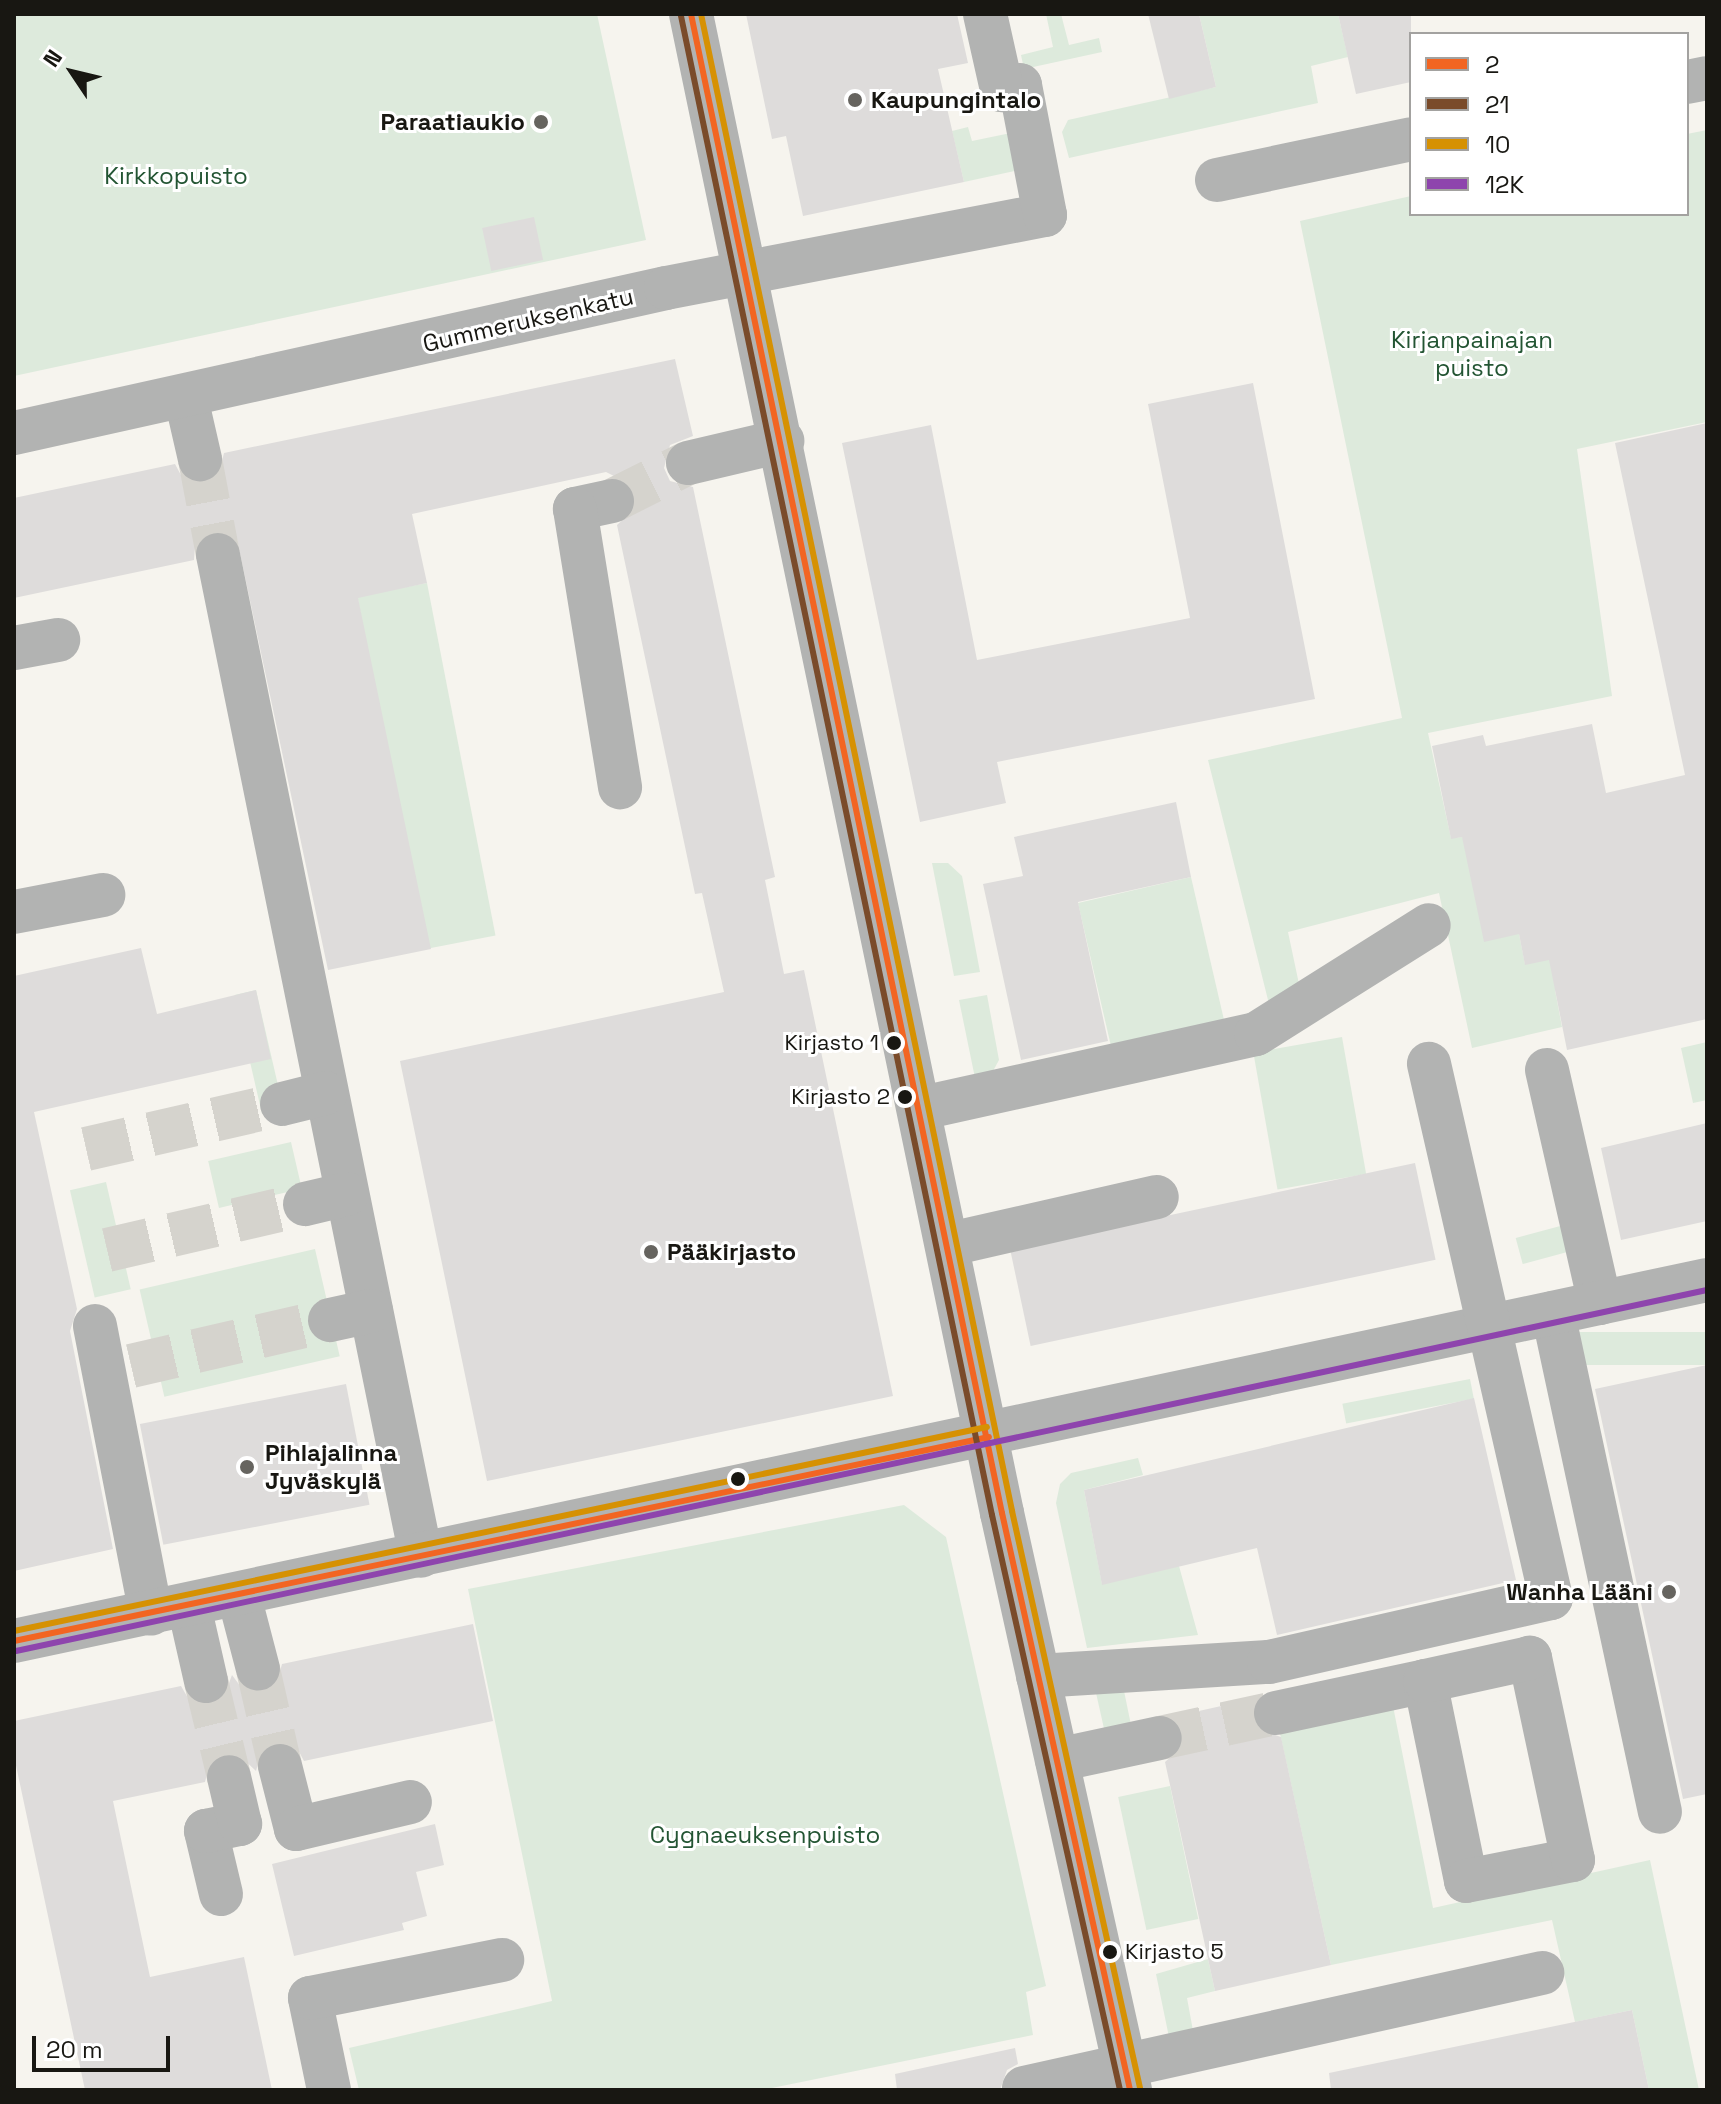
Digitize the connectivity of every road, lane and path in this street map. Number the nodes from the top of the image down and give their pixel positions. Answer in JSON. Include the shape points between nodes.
{"nodes":[{"id":1,"x":691,"y":14,"type":"edge"},
{"id":2,"x":985,"y":14,"type":"edge"},
{"id":3,"x":1409,"y":139,"type":"edge"},
{"id":4,"x":1217,"y":180,"type":"dead end"},
{"id":5,"x":747,"y":271,"type":"junction"},
{"id":6,"x":186,"y":398,"type":"junction"},
{"id":7,"x":14,"y":433,"type":"edge"},
{"id":8,"x":782,"y":441,"type":"junction"},
{"id":9,"x":200,"y":459,"type":"tunnel mouth"},
{"id":10,"x":688,"y":463,"type":"tunnel mouth"},
{"id":11,"x":612,"y":501,"type":"tunnel mouth"},
{"id":12,"x":218,"y":555,"type":"tunnel mouth"},
{"id":13,"x":58,"y":640,"type":"dead end"},
{"id":14,"x":14,"y":648,"type":"edge"},
{"id":15,"x":620,"y":787,"type":"dead end"},
{"id":16,"x":103,"y":895,"type":"dead end"},
{"id":17,"x":14,"y":912,"type":"edge"},
{"id":18,"x":1429,"y":925,"type":"dead end"},
{"id":19,"x":1429,"y":1064,"type":"dead end"},
{"id":20,"x":1547,"y":1070,"type":"dead end"},
{"id":21,"x":326,"y":1093,"type":"junction"},
{"id":22,"x":282,"y":1104,"type":"tunnel mouth"},
{"id":23,"x":922,"y":1108,"type":"junction"},
{"id":24,"x":347,"y":1194,"type":"junction"},
{"id":25,"x":1157,"y":1197,"type":"dead end"},
{"id":26,"x":305,"y":1204,"type":"tunnel mouth"},
{"id":27,"x":950,"y":1244,"type":"junction"},
{"id":28,"x":1707,"y":1280,"type":"edge"},
{"id":29,"x":1600,"y":1303,"type":"junction"},
{"id":30,"x":1553,"y":1313,"type":"junction"},
{"id":31,"x":95,"y":1326,"type":"dead end"},
{"id":32,"x":1486,"y":1327,"type":"junction"},
{"id":33,"x":989,"y":1437,"type":"junction"},
{"id":34,"x":421,"y":1556,"type":"junction"},
{"id":35,"x":239,"y":1596,"type":"junction"},
{"id":36,"x":170,"y":1610,"type":"junction"},
{"id":37,"x":14,"y":1641,"type":"edge"},
{"id":38,"x":258,"y":1669,"type":"tunnel mouth"},
{"id":39,"x":1038,"y":1676,"type":"junction"},
{"id":40,"x":206,"y":1681,"type":"tunnel mouth"},
{"id":41,"x":1425,"y":1681,"type":"junction"},
{"id":42,"x":1276,"y":1713,"type":"tunnel mouth"},
{"id":43,"x":1160,"y":1738,"type":"tunnel mouth"},
{"id":44,"x":1057,"y":1760,"type":"junction"},
{"id":45,"x":280,"y":1766,"type":"tunnel mouth"},
{"id":46,"x":229,"y":1777,"type":"tunnel mouth"},
{"id":47,"x":410,"y":1802,"type":"dead end"},
{"id":48,"x":1660,"y":1812,"type":"dead end"},
{"id":49,"x":221,"y":1894,"type":"dead end"},
{"id":50,"x":502,"y":1960,"type":"dead end"},
{"id":51,"x":1542,"y":1973,"type":"dead end"},
{"id":52,"x":1127,"y":2077,"type":"edge"},
{"id":53,"x":1024,"y":2088,"type":"dead end"},
{"id":54,"x":329,"y":2090,"type":"edge"}],
"edges":[{"from":1,"to":5,"type":"street"},
{"from":2,"to":5,"type":"street","name":"Gummeruksenkatu","via":[[1002,90],[1020,85],[1045,215]]},
{"from":3,"to":4,"type":"street"},
{"from":5,"to":6,"type":"street","name":"Gummeruksenkatu"},
{"from":5,"to":8,"type":"street"},
{"from":6,"to":7,"type":"street","name":"Gummeruksenkatu"},
{"from":6,"to":9,"type":"street"},
{"from":8,"to":10,"type":"street"},
{"from":8,"to":23,"type":"street"},
{"from":11,"to":15,"type":"street","via":[[575,509]]},
{"from":12,"to":21,"type":"street"},
{"from":13,"to":14,"type":"street"},
{"from":16,"to":17,"type":"street"},
{"from":18,"to":23,"type":"street","via":[[1256,1034]]},
{"from":19,"to":32,"type":"street"},
{"from":20,"to":29,"type":"street"},
{"from":21,"to":22,"type":"street"},
{"from":21,"to":24,"type":"street"},
{"from":23,"to":27,"type":"street"},
{"from":24,"to":26,"type":"street"},
{"from":24,"to":34,"type":"street","via":[[350,1316]]},
{"from":25,"to":27,"type":"street"},
{"from":27,"to":33,"type":"street"},
{"from":28,"to":29,"type":"street"},
{"from":29,"to":30,"type":"street"},
{"from":30,"to":32,"type":"street"},
{"from":30,"to":48,"type":"street"},
{"from":31,"to":36,"type":"street"},
{"from":32,"to":33,"type":"street","via":[[1059,1416]]},
{"from":32,"to":39,"type":"street","via":[[1551,1598],[1269,1662]]},
{"from":33,"to":34,"type":"street"},
{"from":33,"to":39,"type":"street"},
{"from":34,"to":35,"type":"street"},
{"from":35,"to":36,"type":"street"},
{"from":35,"to":38,"type":"street"},
{"from":36,"to":37,"type":"street"},
{"from":36,"to":40,"type":"street"},
{"from":39,"to":44,"type":"street"},
{"from":41,"to":41,"type":"street","via":[[1466,1881],[1573,1860],[1530,1658]]},
{"from":41,"to":42,"type":"street"},
{"from":43,"to":44,"type":"street"},
{"from":44,"to":52,"type":"street"},
{"from":45,"to":47,"type":"street","via":[[296,1829]]},
{"from":46,"to":49,"type":"street","via":[[240,1824],[206,1831]]},
{"from":50,"to":54,"type":"street","via":[[310,1998]]},
{"from":51,"to":52,"type":"street"},
{"from":52,"to":53,"type":"street"}]}
